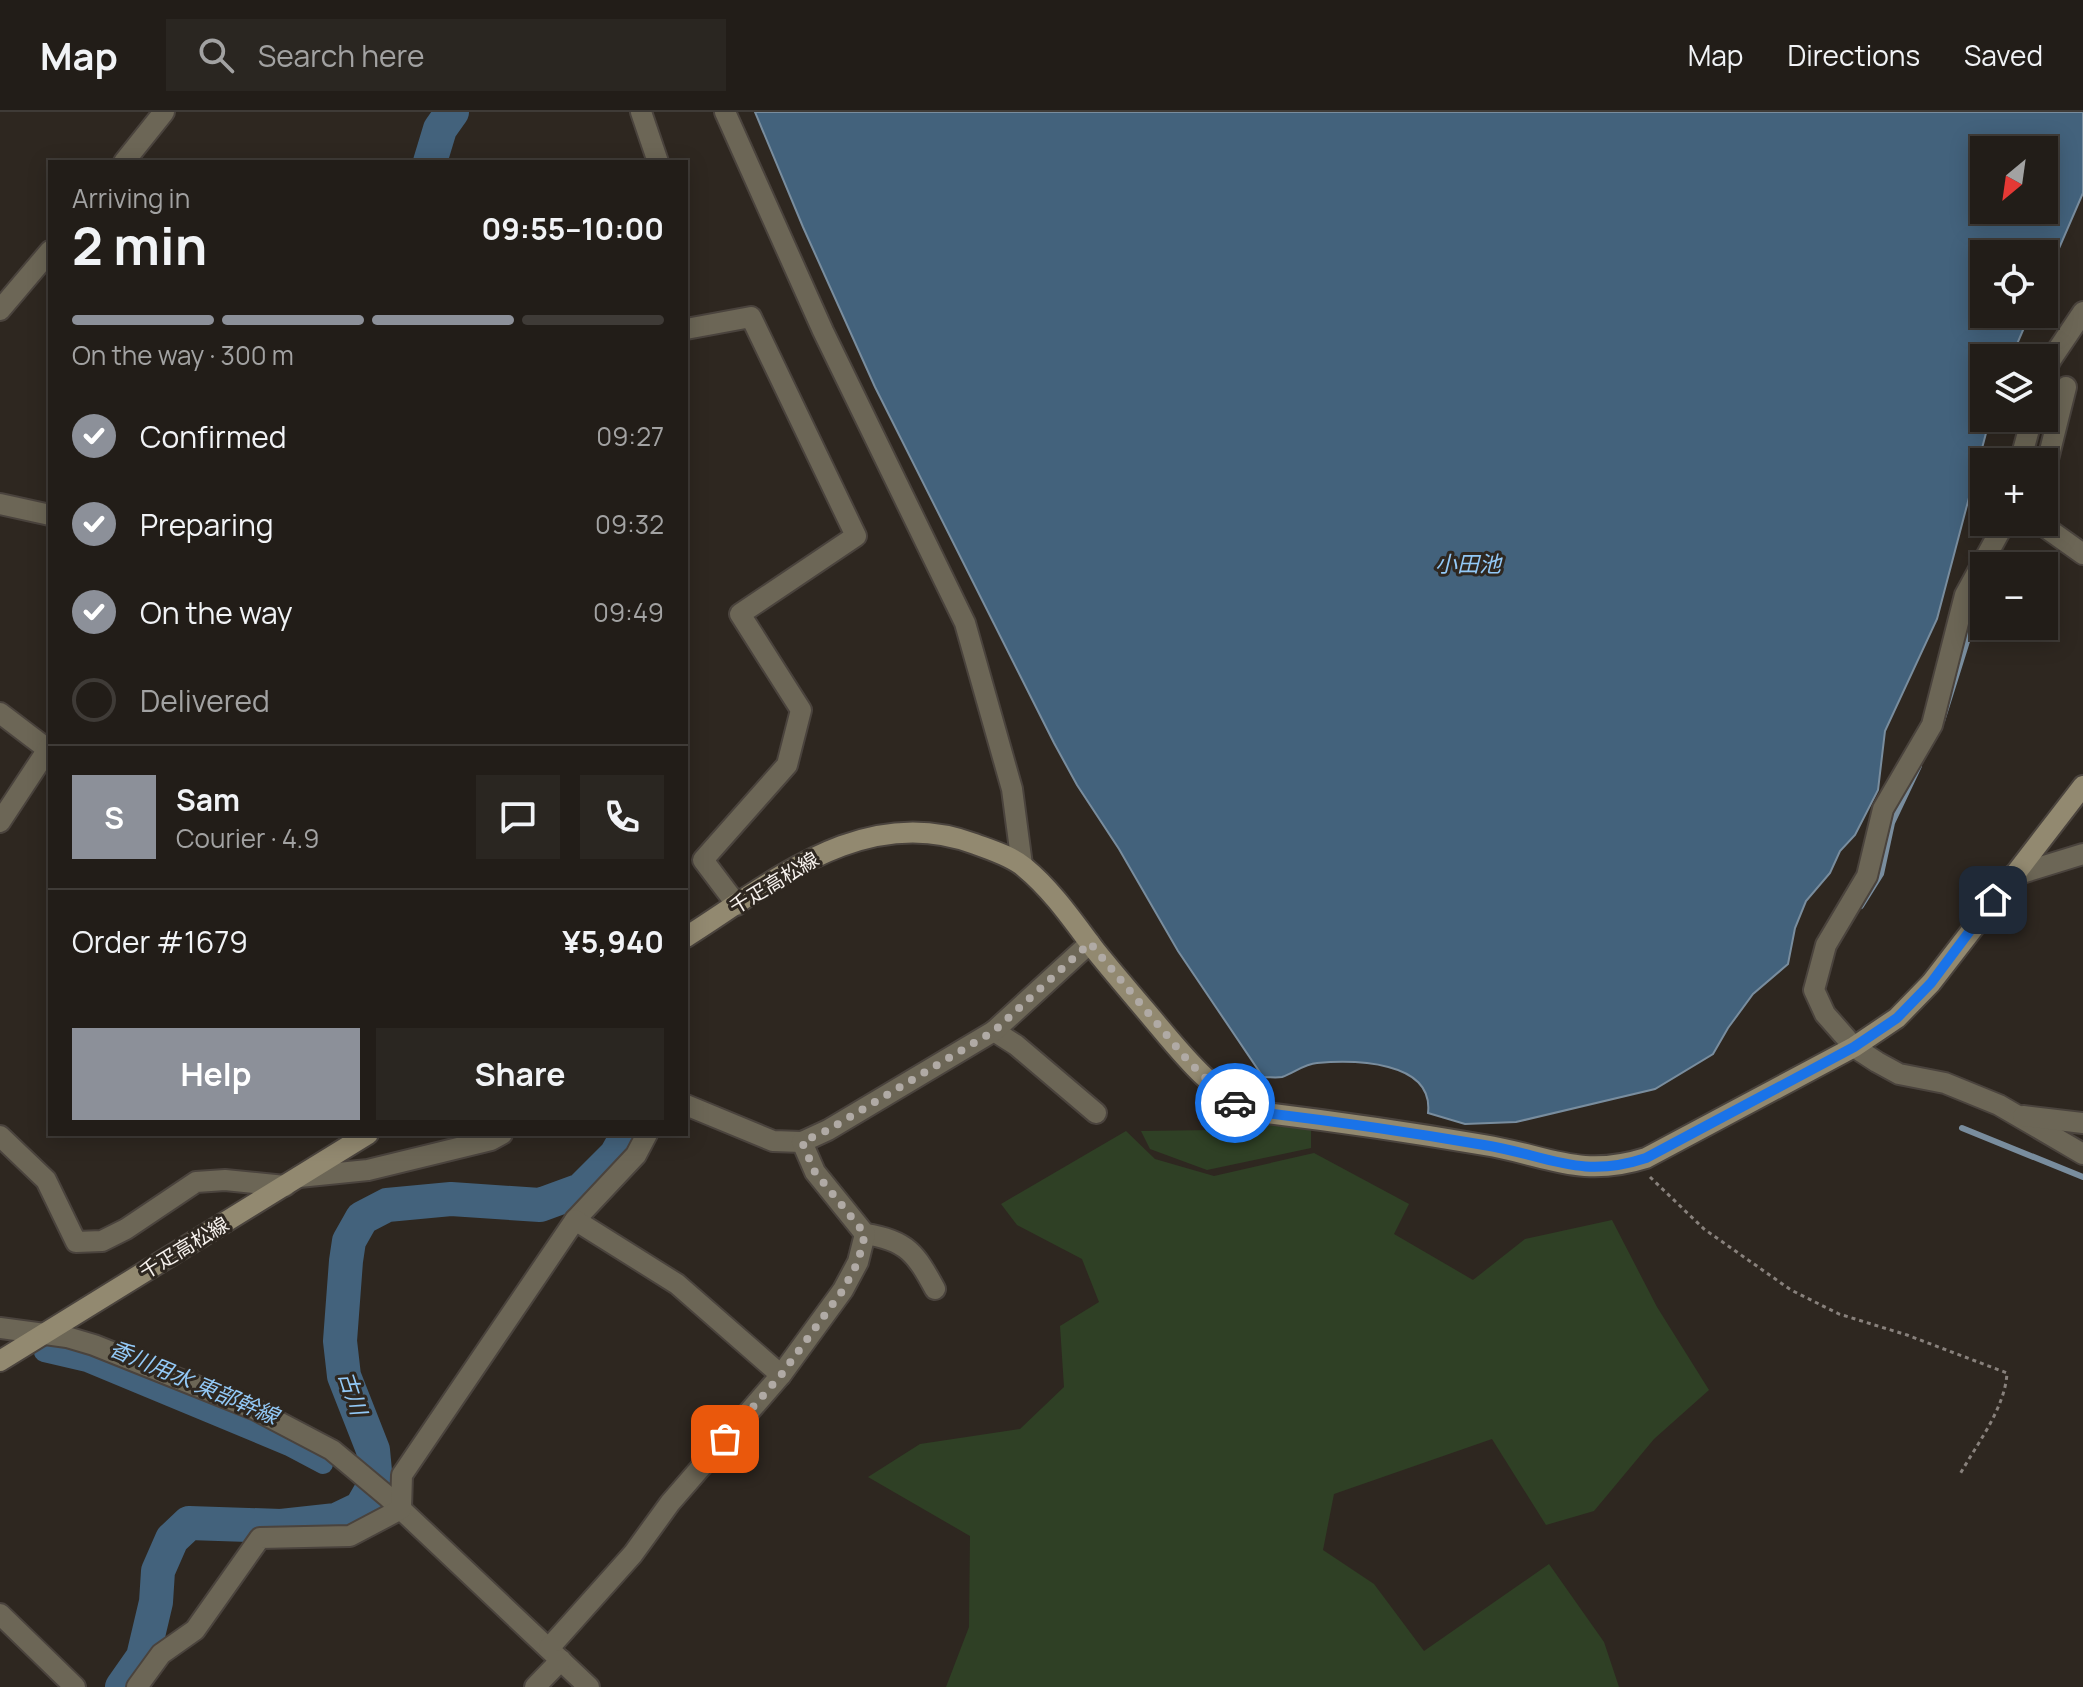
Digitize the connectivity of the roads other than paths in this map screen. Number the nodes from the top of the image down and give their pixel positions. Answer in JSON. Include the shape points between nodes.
{"nodes":[{"id":1,"x":164,"y":112,"type":"edge"},
{"id":2,"x":641,"y":112,"type":"edge"},
{"id":3,"x":709,"y":112,"type":"edge"},
{"id":4,"x":725,"y":112,"type":"edge"},
{"id":5,"x":743,"y":148,"type":"junction"},
{"id":6,"x":126,"y":160,"type":"edge"},
{"id":7,"x":657,"y":160,"type":"edge"},
{"id":8,"x":48,"y":253,"type":"edge"},
{"id":9,"x":0,"y":310,"type":"edge"},
{"id":10,"x":2083,"y":312,"type":"edge"},
{"id":11,"x":688,"y":329,"type":"edge"},
{"id":12,"x":2058,"y":349,"type":"edge"},
{"id":13,"x":2066,"y":387,"type":"dead end"},
{"id":14,"x":2051,"y":448,"type":"edge"},
{"id":15,"x":0,"y":504,"type":"edge"},
{"id":16,"x":48,"y":515,"type":"edge"},
{"id":17,"x":1997,"y":536,"type":"edge"},
{"id":18,"x":2058,"y":536,"type":"edge"},
{"id":19,"x":2083,"y":554,"type":"edge"},
{"id":20,"x":0,"y":713,"type":"edge"},
{"id":21,"x":48,"y":748,"type":"edge"},
{"id":22,"x":48,"y":750,"type":"edge"},
{"id":23,"x":2083,"y":786,"type":"edge"},
{"id":24,"x":0,"y":822,"type":"edge"},
{"id":25,"x":2083,"y":854,"type":"edge"},
{"id":26,"x":1022,"y":865,"type":"junction"},
{"id":27,"x":2012,"y":876,"type":"junction"},
{"id":28,"x":737,"y":905,"type":"junction"},
{"id":29,"x":688,"y":936,"type":"edge"},
{"id":30,"x":1090,"y":943,"type":"junction"},
{"id":31,"x":994,"y":1031,"type":"junction"},
{"id":32,"x":1854,"y":1047,"type":"junction"},
{"id":33,"x":688,"y":1106,"type":"edge"},
{"id":34,"x":1096,"y":1113,"type":"dead end"},
{"id":35,"x":2015,"y":1115,"type":"junction"},
{"id":36,"x":2083,"y":1123,"type":"edge"},
{"id":37,"x":0,"y":1136,"type":"edge"},
{"id":38,"x":365,"y":1136,"type":"edge"},
{"id":39,"x":498,"y":1136,"type":"edge"},
{"id":40,"x":646,"y":1136,"type":"edge"},
{"id":41,"x":802,"y":1142,"type":"junction"},
{"id":42,"x":2083,"y":1154,"type":"edge"},
{"id":43,"x":292,"y":1182,"type":"junction"},
{"id":44,"x":575,"y":1220,"type":"junction"},
{"id":45,"x":865,"y":1234,"type":"junction"},
{"id":46,"x":935,"y":1289,"type":"dead end"},
{"id":47,"x":0,"y":1328,"type":"edge"},
{"id":48,"x":42,"y":1334,"type":"junction"},
{"id":49,"x":0,"y":1361,"type":"edge"},
{"id":50,"x":781,"y":1375,"type":"junction"},
{"id":51,"x":394,"y":1503,"type":"junction"},
{"id":52,"x":0,"y":1614,"type":"edge"},
{"id":53,"x":555,"y":1654,"type":"junction"},
{"id":54,"x":75,"y":1687,"type":"edge"},
{"id":55,"x":137,"y":1687,"type":"edge"},
{"id":56,"x":535,"y":1687,"type":"edge"},
{"id":57,"x":589,"y":1687,"type":"edge"}],
"edges":[{"from":1,"to":6,"type":"street"},
{"from":2,"to":7,"type":"street"},
{"from":3,"to":5,"type":"street"},
{"from":4,"to":5,"type":"street"},
{"from":5,"to":26,"type":"street","via":[[823,331],[965,623],[1012,789]]},
{"from":8,"to":9,"type":"street"},
{"from":10,"to":12,"type":"street"},
{"from":11,"to":28,"type":"street","via":[[751,317],[856,536],[740,614],[801,710],[787,765],[703,860]]},
{"from":13,"to":14,"type":"street"},
{"from":15,"to":16,"type":"street"},
{"from":17,"to":32,"type":"street","via":[[1965,595],[1932,725],[1883,809],[1867,876],[1826,945],[1818,969],[1814,990],[1825,1014]]},
{"from":18,"to":19,"type":"street"},
{"from":20,"to":21,"type":"street"},
{"from":22,"to":24,"type":"street"},
{"from":23,"to":27,"type":"main road","name":"千疋高松線"},
{"from":25,"to":27,"type":"street"},
{"from":26,"to":28,"type":"main road","name":"千疋高松線","via":[[958,838],[906,831],[855,840],[815,855]]},
{"from":26,"to":30,"type":"main road","name":"千疋高松線"},
{"from":27,"to":32,"type":"main road","name":"千疋高松線","via":[[1931,983],[1897,1018]]},
{"from":28,"to":29,"type":"main road","name":"千疋高松線"},
{"from":30,"to":31,"type":"street"},
{"from":30,"to":32,"type":"main road","name":"千疋高松線","via":[[1189,1062],[1225,1096],[1258,1112],[1490,1146],[1580,1168],[1619,1167],[1646,1158]]},
{"from":31,"to":34,"type":"street"},
{"from":31,"to":41,"type":"street"},
{"from":32,"to":35,"type":"street","via":[[1899,1074],[1945,1083]]},
{"from":33,"to":41,"type":"street","via":[[773,1141]]},
{"from":35,"to":36,"type":"street"},
{"from":35,"to":42,"type":"street"},
{"from":37,"to":43,"type":"street","via":[[46,1180],[76,1242],[102,1241],[196,1182]]},
{"from":38,"to":43,"type":"main road","name":"千疋高松線"},
{"from":39,"to":43,"type":"street","via":[[368,1170]]},
{"from":40,"to":44,"type":"street","via":[[636,1155]]},
{"from":41,"to":45,"type":"street","via":[[815,1172]]},
{"from":43,"to":48,"type":"main road","name":"千疋高松線"},
{"from":44,"to":50,"type":"street","via":[[677,1284]]},
{"from":44,"to":51,"type":"street","via":[[402,1475]]},
{"from":45,"to":46,"type":"street","via":[[908,1248]]},
{"from":45,"to":50,"type":"street","via":[[843,1290]]},
{"from":47,"to":48,"type":"street"},
{"from":48,"to":49,"type":"main road","name":"千疋高松線"},
{"from":48,"to":51,"type":"street","via":[[94,1345],[254,1409],[314,1439]]},
{"from":50,"to":53,"type":"street","via":[[670,1503]]},
{"from":51,"to":53,"type":"street"},
{"from":51,"to":55,"type":"street","via":[[350,1536],[260,1538],[195,1630],[161,1654]]},
{"from":52,"to":54,"type":"street"},
{"from":53,"to":56,"type":"street"},
{"from":53,"to":57,"type":"street"}]}
